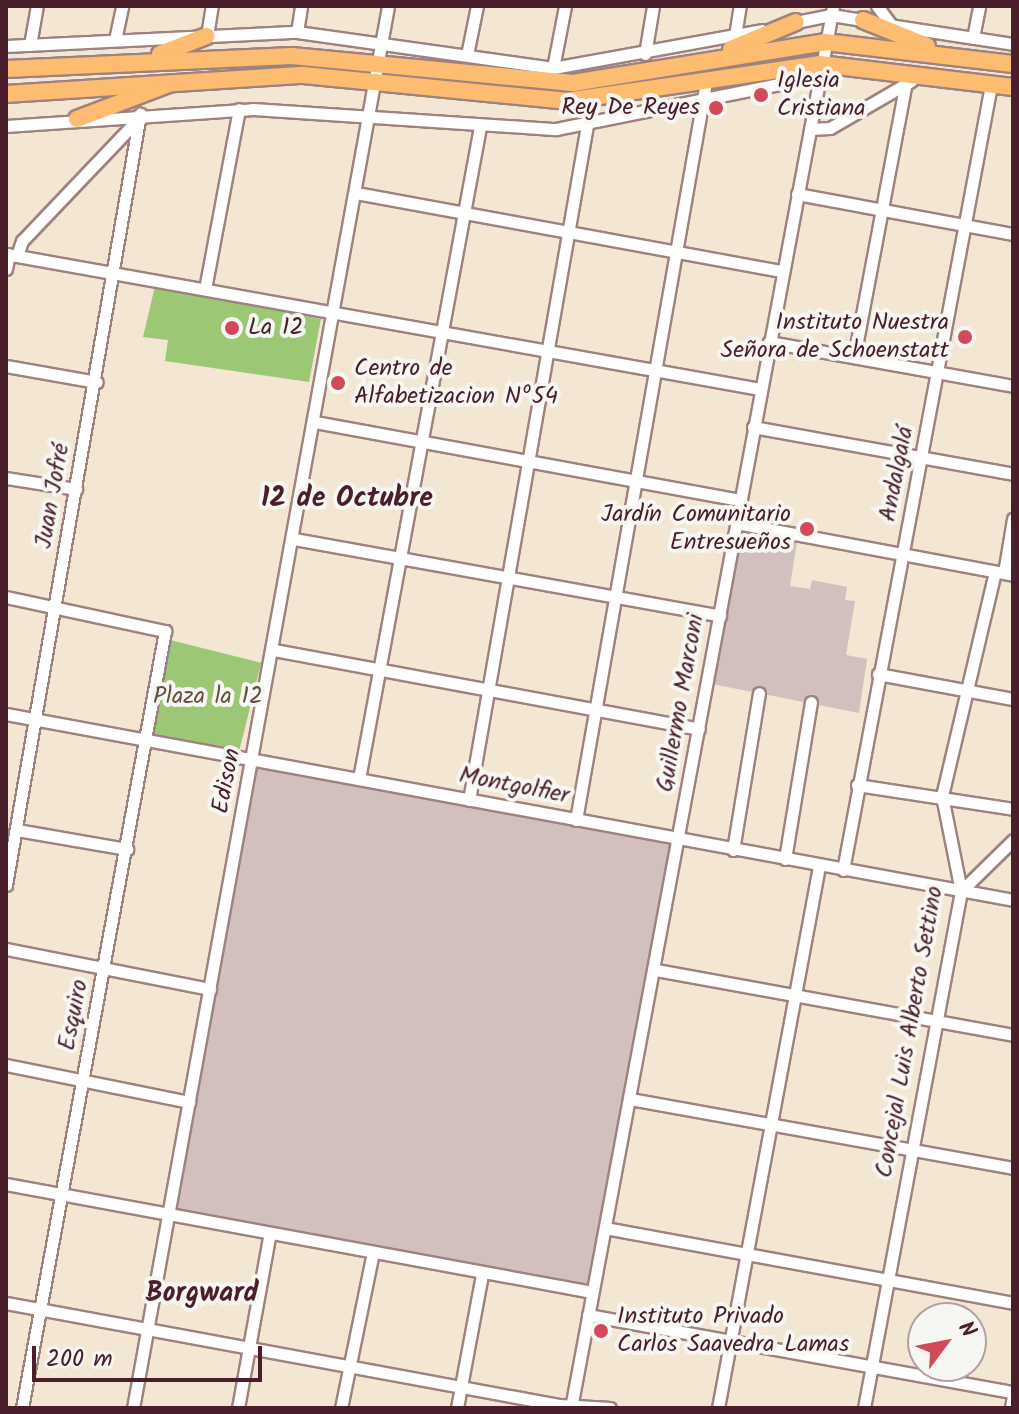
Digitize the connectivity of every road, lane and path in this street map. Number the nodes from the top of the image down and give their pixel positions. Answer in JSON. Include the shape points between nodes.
{"nodes":[{"id":1,"x":37,"y":6,"type":"edge"},
{"id":2,"x":122,"y":6,"type":"edge"},
{"id":3,"x":212,"y":6,"type":"edge"},
{"id":4,"x":301,"y":6,"type":"edge"},
{"id":5,"x":388,"y":6,"type":"edge"},
{"id":6,"x":477,"y":6,"type":"edge"},
{"id":7,"x":565,"y":6,"type":"edge"},
{"id":8,"x":653,"y":6,"type":"edge"},
{"id":9,"x":740,"y":6,"type":"edge"},
{"id":10,"x":877,"y":6,"type":"edge"},
{"id":11,"x":979,"y":6,"type":"edge"},
{"id":12,"x":832,"y":10,"type":"edge"},
{"id":13,"x":863,"y":20,"type":"junction"},
{"id":14,"x":796,"y":22,"type":"junction"},
{"id":15,"x":892,"y":26,"type":"junction"},
{"id":16,"x":297,"y":32,"type":"junction"},
{"id":17,"x":207,"y":36,"type":"junction"},
{"id":18,"x":735,"y":36,"type":"junction"},
{"id":19,"x":973,"y":38,"type":"junction"},
{"id":20,"x":115,"y":40,"type":"junction"},
{"id":21,"x":380,"y":42,"type":"junction"},
{"id":22,"x":825,"y":42,"type":"junction"},
{"id":23,"x":1013,"y":44,"type":"edge"},
{"id":24,"x":30,"y":45,"type":"junction"},
{"id":25,"x":6,"y":46,"type":"edge"},
{"id":26,"x":645,"y":54,"type":"junction"},
{"id":27,"x":467,"y":55,"type":"junction"},
{"id":28,"x":955,"y":55,"type":"junction"},
{"id":29,"x":6,"y":57,"type":"edge"},
{"id":30,"x":700,"y":59,"type":"junction"},
{"id":31,"x":140,"y":62,"type":"junction"},
{"id":32,"x":377,"y":62,"type":"junction"},
{"id":33,"x":820,"y":64,"type":"junction"},
{"id":34,"x":1013,"y":64,"type":"edge"},
{"id":35,"x":40,"y":67,"type":"junction"},
{"id":36,"x":553,"y":68,"type":"junction"},
{"id":37,"x":6,"y":69,"type":"edge"},
{"id":38,"x":933,"y":77,"type":"junction"},
{"id":39,"x":182,"y":79,"type":"junction"},
{"id":40,"x":374,"y":82,"type":"junction"},
{"id":41,"x":706,"y":82,"type":"junction"},
{"id":42,"x":906,"y":82,"type":"junction"},
{"id":43,"x":785,"y":83,"type":"dead end"},
{"id":44,"x":991,"y":85,"type":"junction"},
{"id":45,"x":1013,"y":87,"type":"edge"},
{"id":46,"x":6,"y":94,"type":"edge"},
{"id":47,"x":704,"y":101,"type":"junction"},
{"id":48,"x":239,"y":109,"type":"junction"},
{"id":49,"x":140,"y":114,"type":"junction"},
{"id":50,"x":369,"y":115,"type":"junction"},
{"id":51,"x":77,"y":119,"type":"junction"},
{"id":52,"x":587,"y":125,"type":"junction"},
{"id":53,"x":6,"y":126,"type":"edge"},
{"id":54,"x":480,"y":127,"type":"junction"},
{"id":55,"x":810,"y":129,"type":"junction"},
{"id":56,"x":356,"y":193,"type":"junction"},
{"id":57,"x":797,"y":194,"type":"junction"},
{"id":58,"x":881,"y":210,"type":"junction"},
{"id":59,"x":464,"y":212,"type":"junction"},
{"id":60,"x":967,"y":225,"type":"junction"},
{"id":61,"x":570,"y":233,"type":"junction"},
{"id":62,"x":1013,"y":234,"type":"edge"},
{"id":63,"x":678,"y":252,"type":"junction"},
{"id":64,"x":10,"y":255,"type":"edge"},
{"id":65,"x":6,"y":269,"type":"edge"},
{"id":66,"x":783,"y":271,"type":"junction"},
{"id":67,"x":114,"y":272,"type":"junction"},
{"id":68,"x":205,"y":289,"type":"junction"},
{"id":69,"x":335,"y":312,"type":"junction"},
{"id":70,"x":442,"y":332,"type":"junction"},
{"id":71,"x":769,"y":342,"type":"junction"},
{"id":72,"x":549,"y":352,"type":"junction"},
{"id":73,"x":854,"y":357,"type":"junction"},
{"id":74,"x":6,"y":366,"type":"edge"},
{"id":75,"x":656,"y":371,"type":"junction"},
{"id":76,"x":939,"y":373,"type":"junction"},
{"id":77,"x":97,"y":382,"type":"junction"},
{"id":78,"x":1013,"y":386,"type":"edge"},
{"id":79,"x":760,"y":389,"type":"junction"},
{"id":80,"x":315,"y":422,"type":"junction"},
{"id":81,"x":753,"y":427,"type":"junction"},
{"id":82,"x":423,"y":441,"type":"junction"},
{"id":83,"x":922,"y":457,"type":"junction"},
{"id":84,"x":529,"y":459,"type":"junction"},
{"id":85,"x":1013,"y":474,"type":"edge"},
{"id":86,"x":6,"y":478,"type":"edge"},
{"id":87,"x":635,"y":480,"type":"junction"},
{"id":88,"x":76,"y":489,"type":"junction"},
{"id":89,"x":740,"y":500,"type":"junction"},
{"id":90,"x":1013,"y":519,"type":"edge"},
{"id":91,"x":736,"y":523,"type":"junction"},
{"id":92,"x":294,"y":539,"type":"junction"},
{"id":93,"x":901,"y":555,"type":"junction"},
{"id":94,"x":401,"y":559,"type":"junction"},
{"id":95,"x":1004,"y":573,"type":"edge"},
{"id":96,"x":508,"y":579,"type":"junction"},
{"id":97,"x":6,"y":597,"type":"edge"},
{"id":98,"x":615,"y":598,"type":"junction"},
{"id":99,"x":56,"y":607,"type":"junction"},
{"id":100,"x":720,"y":616,"type":"junction"},
{"id":101,"x":274,"y":650,"type":"junction"},
{"id":102,"x":381,"y":670,"type":"junction"},
{"id":103,"x":878,"y":674,"type":"junction"},
{"id":104,"x":489,"y":690,"type":"junction"},
{"id":105,"x":962,"y":690,"type":"junction"},
{"id":106,"x":759,"y":693,"type":"dead end"},
{"id":107,"x":1013,"y":699,"type":"edge"},
{"id":108,"x":811,"y":702,"type":"dead end"},
{"id":109,"x":594,"y":710,"type":"junction"},
{"id":110,"x":6,"y":714,"type":"edge"},
{"id":111,"x":36,"y":720,"type":"junction"},
{"id":112,"x":699,"y":729,"type":"junction"},
{"id":113,"x":146,"y":740,"type":"junction"},
{"id":114,"x":253,"y":759,"type":"junction"},
{"id":115,"x":359,"y":779,"type":"junction"},
{"id":116,"x":857,"y":785,"type":"junction"},
{"id":117,"x":942,"y":796,"type":"junction"},
{"id":118,"x":469,"y":800,"type":"junction"},
{"id":119,"x":1013,"y":809,"type":"edge"},
{"id":120,"x":576,"y":820,"type":"junction"},
{"id":121,"x":17,"y":830,"type":"junction"},
{"id":122,"x":679,"y":840,"type":"junction"},
{"id":123,"x":1013,"y":840,"type":"edge"},
{"id":124,"x":127,"y":849,"type":"junction"},
{"id":125,"x":733,"y":850,"type":"junction"},
{"id":126,"x":785,"y":859,"type":"junction"},
{"id":127,"x":819,"y":866,"type":"junction"},
{"id":128,"x":843,"y":870,"type":"junction"},
{"id":129,"x":6,"y":885,"type":"edge"},
{"id":130,"x":961,"y":891,"type":"junction"},
{"id":131,"x":1013,"y":900,"type":"edge"},
{"id":132,"x":6,"y":949,"type":"edge"},
{"id":133,"x":106,"y":969,"type":"junction"},
{"id":134,"x":656,"y":970,"type":"junction"},
{"id":135,"x":210,"y":989,"type":"junction"},
{"id":136,"x":796,"y":996,"type":"junction"},
{"id":137,"x":936,"y":1021,"type":"junction"},
{"id":138,"x":1013,"y":1035,"type":"edge"},
{"id":139,"x":6,"y":1065,"type":"edge"},
{"id":140,"x":83,"y":1080,"type":"junction"},
{"id":141,"x":630,"y":1099,"type":"junction"},
{"id":142,"x":189,"y":1102,"type":"junction"},
{"id":143,"x":771,"y":1124,"type":"junction"},
{"id":144,"x":913,"y":1150,"type":"junction"},
{"id":145,"x":1013,"y":1168,"type":"edge"},
{"id":146,"x":6,"y":1184,"type":"edge"},
{"id":147,"x":62,"y":1195,"type":"junction"},
{"id":148,"x":170,"y":1216,"type":"junction"},
{"id":149,"x":605,"y":1228,"type":"junction"},
{"id":150,"x":269,"y":1237,"type":"junction"},
{"id":151,"x":746,"y":1256,"type":"junction"},
{"id":152,"x":372,"y":1257,"type":"junction"},
{"id":153,"x":482,"y":1275,"type":"junction"},
{"id":154,"x":890,"y":1280,"type":"junction"},
{"id":155,"x":592,"y":1292,"type":"junction"},
{"id":156,"x":6,"y":1303,"type":"edge"},
{"id":157,"x":1013,"y":1303,"type":"edge"},
{"id":158,"x":40,"y":1310,"type":"junction"},
{"id":159,"x":588,"y":1315,"type":"junction"},
{"id":160,"x":149,"y":1329,"type":"junction"},
{"id":161,"x":730,"y":1341,"type":"junction"},
{"id":162,"x":249,"y":1347,"type":"junction"},
{"id":163,"x":350,"y":1366,"type":"junction"},
{"id":164,"x":872,"y":1366,"type":"junction"},
{"id":165,"x":461,"y":1387,"type":"junction"},
{"id":166,"x":1013,"y":1394,"type":"edge"},
{"id":167,"x":571,"y":1407,"type":"edge"},
{"id":168,"x":22,"y":1408,"type":"edge"},
{"id":169,"x":133,"y":1408,"type":"edge"},
{"id":170,"x":238,"y":1408,"type":"edge"},
{"id":171,"x":341,"y":1408,"type":"edge"},
{"id":172,"x":457,"y":1408,"type":"edge"},
{"id":173,"x":610,"y":1408,"type":"edge"},
{"id":174,"x":718,"y":1408,"type":"edge"},
{"id":175,"x":864,"y":1408,"type":"edge"},
{"id":176,"x":1011,"y":1408,"type":"edge"}],
"edges":[{"from":1,"to":24,"type":"street"},
{"from":2,"to":20,"type":"street"},
{"from":3,"to":17,"type":"street"},
{"from":4,"to":16,"type":"street"},
{"from":5,"to":21,"type":"street"},
{"from":6,"to":27,"type":"street"},
{"from":7,"to":36,"type":"street"},
{"from":8,"to":26,"type":"street"},
{"from":9,"to":18,"type":"street"},
{"from":10,"to":15,"type":"street"},
{"from":11,"to":19,"type":"street"},
{"from":12,"to":13,"type":"street"},
{"from":12,"to":14,"type":"street"},
{"from":12,"to":22,"type":"street","name":"Guillermo Marconi"},
{"from":13,"to":15,"type":"street"},
{"from":13,"to":28,"type":"highway"},
{"from":14,"to":18,"type":"street"},
{"from":14,"to":30,"type":"highway"},
{"from":15,"to":19,"type":"street"},
{"from":16,"to":17,"type":"street"},
{"from":16,"to":21,"type":"street"},
{"from":17,"to":20,"type":"street"},
{"from":17,"to":31,"type":"highway"},
{"from":18,"to":26,"type":"street"},
{"from":19,"to":23,"type":"street"},
{"from":20,"to":24,"type":"street"},
{"from":21,"to":27,"type":"street"},
{"from":21,"to":32,"type":"street"},
{"from":22,"to":28,"type":"highway"},
{"from":22,"to":30,"type":"highway"},
{"from":22,"to":33,"type":"street","name":"Guillermo Marconi"},
{"from":24,"to":25,"type":"street"},
{"from":26,"to":36,"type":"street"},
{"from":27,"to":36,"type":"street"},
{"from":28,"to":34,"type":"highway"},
{"from":29,"to":35,"type":"highway"},
{"from":30,"to":32,"type":"highway","via":[[573,83]]},
{"from":31,"to":32,"type":"highway","via":[[269,55]]},
{"from":31,"to":35,"type":"highway"},
{"from":32,"to":40,"type":"street","name":"Edison"},
{"from":33,"to":38,"type":"highway"},
{"from":33,"to":41,"type":"highway"},
{"from":33,"to":55,"type":"street","name":"Guillermo Marconi"},
{"from":35,"to":37,"type":"highway"},
{"from":38,"to":42,"type":"street"},
{"from":38,"to":44,"type":"highway"},
{"from":39,"to":40,"type":"highway","via":[[303,75]]},
{"from":39,"to":46,"type":"highway"},
{"from":39,"to":51,"type":"highway"},
{"from":40,"to":41,"type":"highway","via":[[566,101]]},
{"from":40,"to":50,"type":"street","name":"Edison"},
{"from":41,"to":47,"type":"street"},
{"from":42,"to":55,"type":"street","via":[[830,128]]},
{"from":42,"to":58,"type":"street"},
{"from":43,"to":47,"type":"street"},
{"from":44,"to":45,"type":"highway"},
{"from":44,"to":60,"type":"street","name":"Andalgalá"},
{"from":47,"to":52,"type":"street"},
{"from":47,"to":63,"type":"street"},
{"from":48,"to":49,"type":"street"},
{"from":48,"to":50,"type":"street"},
{"from":48,"to":68,"type":"street"},
{"from":49,"to":51,"type":"street"},
{"from":49,"to":64,"type":"street"},
{"from":49,"to":67,"type":"street","name":"Juan Jofré"},
{"from":50,"to":54,"type":"street"},
{"from":50,"to":56,"type":"street","name":"Edison"},
{"from":51,"to":53,"type":"street"},
{"from":52,"to":54,"type":"street"},
{"from":52,"to":61,"type":"street"},
{"from":54,"to":59,"type":"street"},
{"from":55,"to":57,"type":"street","name":"Guillermo Marconi"},
{"from":56,"to":59,"type":"street"},
{"from":56,"to":69,"type":"street","name":"Edison"},
{"from":57,"to":58,"type":"street"},
{"from":57,"to":66,"type":"street","name":"Guillermo Marconi"},
{"from":58,"to":60,"type":"street"},
{"from":58,"to":73,"type":"street"},
{"from":59,"to":61,"type":"street"},
{"from":59,"to":70,"type":"street"},
{"from":60,"to":62,"type":"street"},
{"from":60,"to":76,"type":"street","name":"Andalgalá"},
{"from":61,"to":63,"type":"street"},
{"from":61,"to":72,"type":"street"},
{"from":63,"to":66,"type":"street"},
{"from":63,"to":75,"type":"street"},
{"from":64,"to":65,"type":"street"},
{"from":64,"to":67,"type":"street"},
{"from":66,"to":71,"type":"street","name":"Guillermo Marconi"},
{"from":67,"to":68,"type":"street"},
{"from":67,"to":77,"type":"street","name":"Juan Jofré"},
{"from":68,"to":69,"type":"street"},
{"from":69,"to":70,"type":"street"},
{"from":69,"to":80,"type":"street","name":"Edison"},
{"from":70,"to":72,"type":"street"},
{"from":70,"to":82,"type":"street"},
{"from":71,"to":73,"type":"street"},
{"from":71,"to":79,"type":"street","name":"Guillermo Marconi"},
{"from":72,"to":75,"type":"street"},
{"from":72,"to":84,"type":"street"},
{"from":73,"to":76,"type":"street"},
{"from":74,"to":77,"type":"street"},
{"from":75,"to":79,"type":"street"},
{"from":75,"to":87,"type":"street"},
{"from":76,"to":78,"type":"street"},
{"from":76,"to":83,"type":"street","name":"Andalgalá"},
{"from":77,"to":88,"type":"street","name":"Juan Jofré"},
{"from":79,"to":81,"type":"street","name":"Guillermo Marconi"},
{"from":80,"to":82,"type":"street"},
{"from":80,"to":92,"type":"street","name":"Edison"},
{"from":81,"to":83,"type":"street"},
{"from":81,"to":89,"type":"street","name":"Guillermo Marconi"},
{"from":82,"to":84,"type":"street"},
{"from":82,"to":94,"type":"street"},
{"from":83,"to":85,"type":"street"},
{"from":83,"to":93,"type":"street","name":"Andalgalá"},
{"from":84,"to":87,"type":"street"},
{"from":84,"to":96,"type":"street"},
{"from":86,"to":88,"type":"street"},
{"from":87,"to":89,"type":"street"},
{"from":87,"to":98,"type":"street"},
{"from":88,"to":99,"type":"street","name":"Juan Jofré"},
{"from":89,"to":91,"type":"street","name":"Guillermo Marconi"},
{"from":90,"to":95,"type":"street","name":"Concejal Luis Alberto Settino"},
{"from":91,"to":93,"type":"street"},
{"from":91,"to":100,"type":"street","name":"Guillermo Marconi"},
{"from":92,"to":94,"type":"street"},
{"from":92,"to":101,"type":"street","name":"Edison"},
{"from":93,"to":95,"type":"street"},
{"from":93,"to":103,"type":"street","name":"Andalgalá"},
{"from":94,"to":96,"type":"street"},
{"from":94,"to":102,"type":"street"},
{"from":95,"to":105,"type":"street","name":"Concejal Luis Alberto Settino"},
{"from":96,"to":98,"type":"street"},
{"from":96,"to":104,"type":"street"},
{"from":97,"to":99,"type":"street"},
{"from":98,"to":100,"type":"street"},
{"from":98,"to":109,"type":"street"},
{"from":99,"to":111,"type":"street","name":"Juan Jofré"},
{"from":99,"to":113,"type":"street","name":"Esquiro","via":[[165,631]]},
{"from":100,"to":112,"type":"street","name":"Guillermo Marconi"},
{"from":101,"to":102,"type":"street"},
{"from":101,"to":114,"type":"street","name":"Edison"},
{"from":102,"to":104,"type":"street"},
{"from":102,"to":115,"type":"street"},
{"from":103,"to":105,"type":"street"},
{"from":103,"to":116,"type":"street","name":"Andalgalá"},
{"from":104,"to":109,"type":"street"},
{"from":104,"to":118,"type":"street"},
{"from":105,"to":107,"type":"street"},
{"from":105,"to":117,"type":"street","name":"Concejal Luis Alberto Settino"},
{"from":106,"to":125,"type":"street"},
{"from":108,"to":126,"type":"street"},
{"from":109,"to":112,"type":"street"},
{"from":109,"to":120,"type":"street"},
{"from":110,"to":111,"type":"street","name":"Montgolfier"},
{"from":111,"to":113,"type":"street","name":"Montgolfier"},
{"from":111,"to":121,"type":"street","name":"Juan Jofré"},
{"from":112,"to":122,"type":"street","name":"Guillermo Marconi"},
{"from":113,"to":114,"type":"street","name":"Montgolfier"},
{"from":113,"to":124,"type":"street","name":"Esquiro"},
{"from":114,"to":115,"type":"street","name":"Montgolfier"},
{"from":114,"to":135,"type":"street","name":"Edison"},
{"from":115,"to":118,"type":"street","name":"Montgolfier"},
{"from":116,"to":117,"type":"street"},
{"from":116,"to":128,"type":"street","name":"Andalgalá"},
{"from":117,"to":119,"type":"street"},
{"from":117,"to":130,"type":"street","name":"Concejal Luis Alberto Settino"},
{"from":118,"to":120,"type":"street","name":"Montgolfier"},
{"from":120,"to":122,"type":"street","name":"Montgolfier"},
{"from":121,"to":124,"type":"street"},
{"from":121,"to":129,"type":"street","name":"Juan Jofré"},
{"from":122,"to":125,"type":"street","name":"Montgolfier"},
{"from":122,"to":134,"type":"street","name":"Guillermo Marconi"},
{"from":123,"to":130,"type":"street"},
{"from":124,"to":133,"type":"street","name":"Esquiro"},
{"from":125,"to":126,"type":"street","name":"Montgolfier"},
{"from":126,"to":127,"type":"street","name":"Montgolfier"},
{"from":127,"to":128,"type":"street","name":"Montgolfier"},
{"from":127,"to":136,"type":"street"},
{"from":128,"to":130,"type":"street","name":"Montgolfier"},
{"from":130,"to":131,"type":"street","name":"Montgolfier"},
{"from":130,"to":137,"type":"street","name":"Concejal Luis Alberto Settino"},
{"from":132,"to":133,"type":"street"},
{"from":133,"to":135,"type":"street"},
{"from":133,"to":140,"type":"street","name":"Esquiro"},
{"from":134,"to":136,"type":"street"},
{"from":134,"to":141,"type":"street","name":"Guillermo Marconi"},
{"from":135,"to":142,"type":"street","name":"Edison"},
{"from":136,"to":137,"type":"street"},
{"from":136,"to":143,"type":"street"},
{"from":137,"to":138,"type":"street"},
{"from":137,"to":144,"type":"street","name":"Concejal Luis Alberto Settino"},
{"from":139,"to":140,"type":"street"},
{"from":140,"to":142,"type":"street"},
{"from":140,"to":147,"type":"street","name":"Esquiro"},
{"from":141,"to":143,"type":"street"},
{"from":141,"to":149,"type":"street","name":"Guillermo Marconi"},
{"from":142,"to":148,"type":"street","name":"Edison"},
{"from":143,"to":144,"type":"street"},
{"from":143,"to":151,"type":"street"},
{"from":144,"to":145,"type":"street"},
{"from":144,"to":154,"type":"street","name":"Concejal Luis Alberto Settino"},
{"from":146,"to":147,"type":"street"},
{"from":147,"to":148,"type":"street"},
{"from":147,"to":158,"type":"street","name":"Esquiro"},
{"from":148,"to":150,"type":"street"},
{"from":148,"to":160,"type":"street","name":"Edison"},
{"from":149,"to":151,"type":"street"},
{"from":149,"to":155,"type":"street","name":"Guillermo Marconi"},
{"from":150,"to":152,"type":"street"},
{"from":150,"to":162,"type":"street"},
{"from":151,"to":154,"type":"street"},
{"from":151,"to":161,"type":"street"},
{"from":152,"to":153,"type":"street"},
{"from":152,"to":163,"type":"street"},
{"from":153,"to":155,"type":"street"},
{"from":153,"to":165,"type":"street"},
{"from":154,"to":157,"type":"street"},
{"from":154,"to":164,"type":"street","name":"Concejal Luis Alberto Settino"},
{"from":155,"to":159,"type":"street","name":"Guillermo Marconi"},
{"from":156,"to":158,"type":"street"},
{"from":158,"to":160,"type":"street"},
{"from":158,"to":168,"type":"street","name":"Esquiro"},
{"from":159,"to":161,"type":"street"},
{"from":159,"to":167,"type":"street","name":"Guillermo Marconi"},
{"from":160,"to":162,"type":"street"},
{"from":160,"to":169,"type":"street","name":"Edison"},
{"from":161,"to":164,"type":"street"},
{"from":161,"to":174,"type":"street"},
{"from":162,"to":163,"type":"street"},
{"from":162,"to":170,"type":"street"},
{"from":163,"to":165,"type":"street"},
{"from":163,"to":171,"type":"street"},
{"from":164,"to":166,"type":"street"},
{"from":164,"to":175,"type":"street","name":"Concejal Luis Alberto Settino"},
{"from":165,"to":167,"type":"street"},
{"from":165,"to":172,"type":"street"},
{"from":166,"to":176,"type":"street"},
{"from":167,"to":173,"type":"street"}]}
